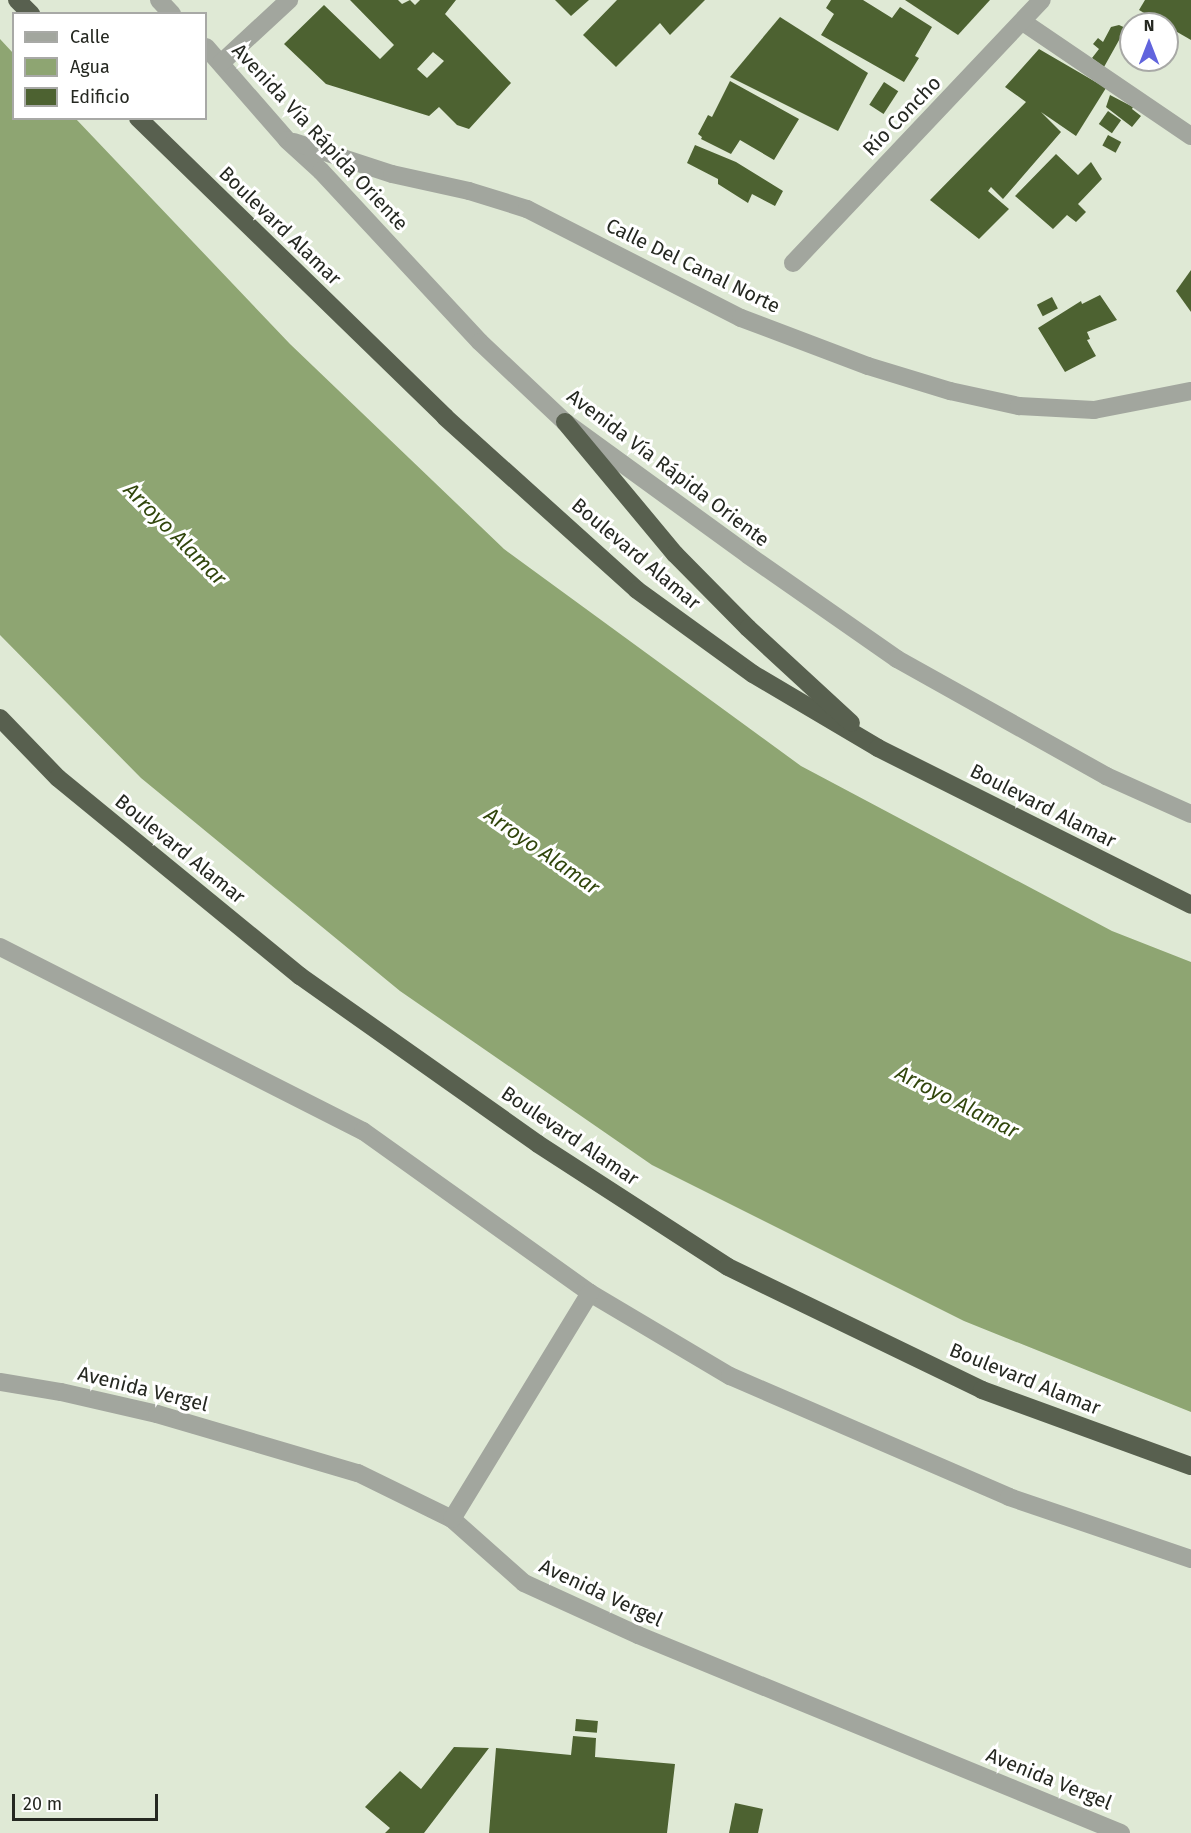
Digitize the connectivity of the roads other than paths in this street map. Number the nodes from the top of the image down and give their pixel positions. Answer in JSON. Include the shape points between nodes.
{"nodes":[{"id":1,"x":17,"y":0,"type":"edge"},
{"id":2,"x":159,"y":0,"type":"edge"},
{"id":3,"x":289,"y":0,"type":"edge"},
{"id":4,"x":1042,"y":0,"type":"edge"},
{"id":5,"x":29,"y":12,"type":"edge"},
{"id":6,"x":170,"y":12,"type":"edge"},
{"id":7,"x":1023,"y":22,"type":"junction"},
{"id":8,"x":207,"y":48,"type":"edge"},
{"id":9,"x":221,"y":63,"type":"junction"},
{"id":10,"x":140,"y":120,"type":"edge"},
{"id":11,"x":1191,"y":136,"type":"edge"},
{"id":12,"x":287,"y":140,"type":"junction"},
{"id":13,"x":793,"y":263,"type":"dead end"},
{"id":14,"x":1191,"y":391,"type":"edge"},
{"id":15,"x":565,"y":422,"type":"junction"},
{"id":16,"x":0,"y":718,"type":"edge"},
{"id":17,"x":878,"y":748,"type":"junction"},
{"id":18,"x":1191,"y":814,"type":"edge"},
{"id":19,"x":1191,"y":905,"type":"edge"},
{"id":20,"x":0,"y":947,"type":"edge"},
{"id":21,"x":590,"y":1293,"type":"junction"},
{"id":22,"x":0,"y":1382,"type":"edge"},
{"id":23,"x":1191,"y":1466,"type":"edge"},
{"id":24,"x":452,"y":1519,"type":"junction"},
{"id":25,"x":1191,"y":1559,"type":"edge"},
{"id":26,"x":1121,"y":1833,"type":"edge"}],
"edges":[{"from":1,"to":5,"type":"highway"},
{"from":2,"to":6,"type":"street"},
{"from":3,"to":9,"type":"street"},
{"from":4,"to":7,"type":"street","name":"Río Concho"},
{"from":7,"to":11,"type":"street"},
{"from":7,"to":13,"type":"street","name":"Río Concho"},
{"from":8,"to":9,"type":"street","name":"Avenida Vía Rápida Oriente"},
{"from":9,"to":12,"type":"street","name":"Avenida Vía Rápida Oriente"},
{"from":10,"to":17,"type":"highway","name":"Boulevard Alamar","via":[[445,417],[637,590],[753,674]]},
{"from":12,"to":14,"type":"street","name":"Calle Del Canal Norte","via":[[392,174],[527,209],[741,318],[868,366],[950,391],[1019,406],[1094,410]]},
{"from":12,"to":15,"type":"street","name":"Avenida Vía Rápida Oriente","via":[[321,171],[480,342]]},
{"from":15,"to":17,"type":"highway","via":[[675,554],[748,628]]},
{"from":15,"to":18,"type":"street","name":"Avenida Vía Rápida Oriente","via":[[897,659],[1106,776]]},
{"from":16,"to":23,"type":"highway","name":"Boulevard Alamar","via":[[58,778],[300,976],[538,1144],[728,1267],[982,1390]]},
{"from":17,"to":19,"type":"highway","name":"Boulevard Alamar"},
{"from":20,"to":21,"type":"street","via":[[363,1131]]},
{"from":21,"to":24,"type":"street"},
{"from":21,"to":25,"type":"street","via":[[730,1376],[1009,1497]]},
{"from":22,"to":24,"type":"street","name":"Avenida Vergel","via":[[157,1414],[358,1473]]},
{"from":24,"to":26,"type":"street","name":"Avenida Vergel","via":[[524,1583],[638,1635]]}]}
